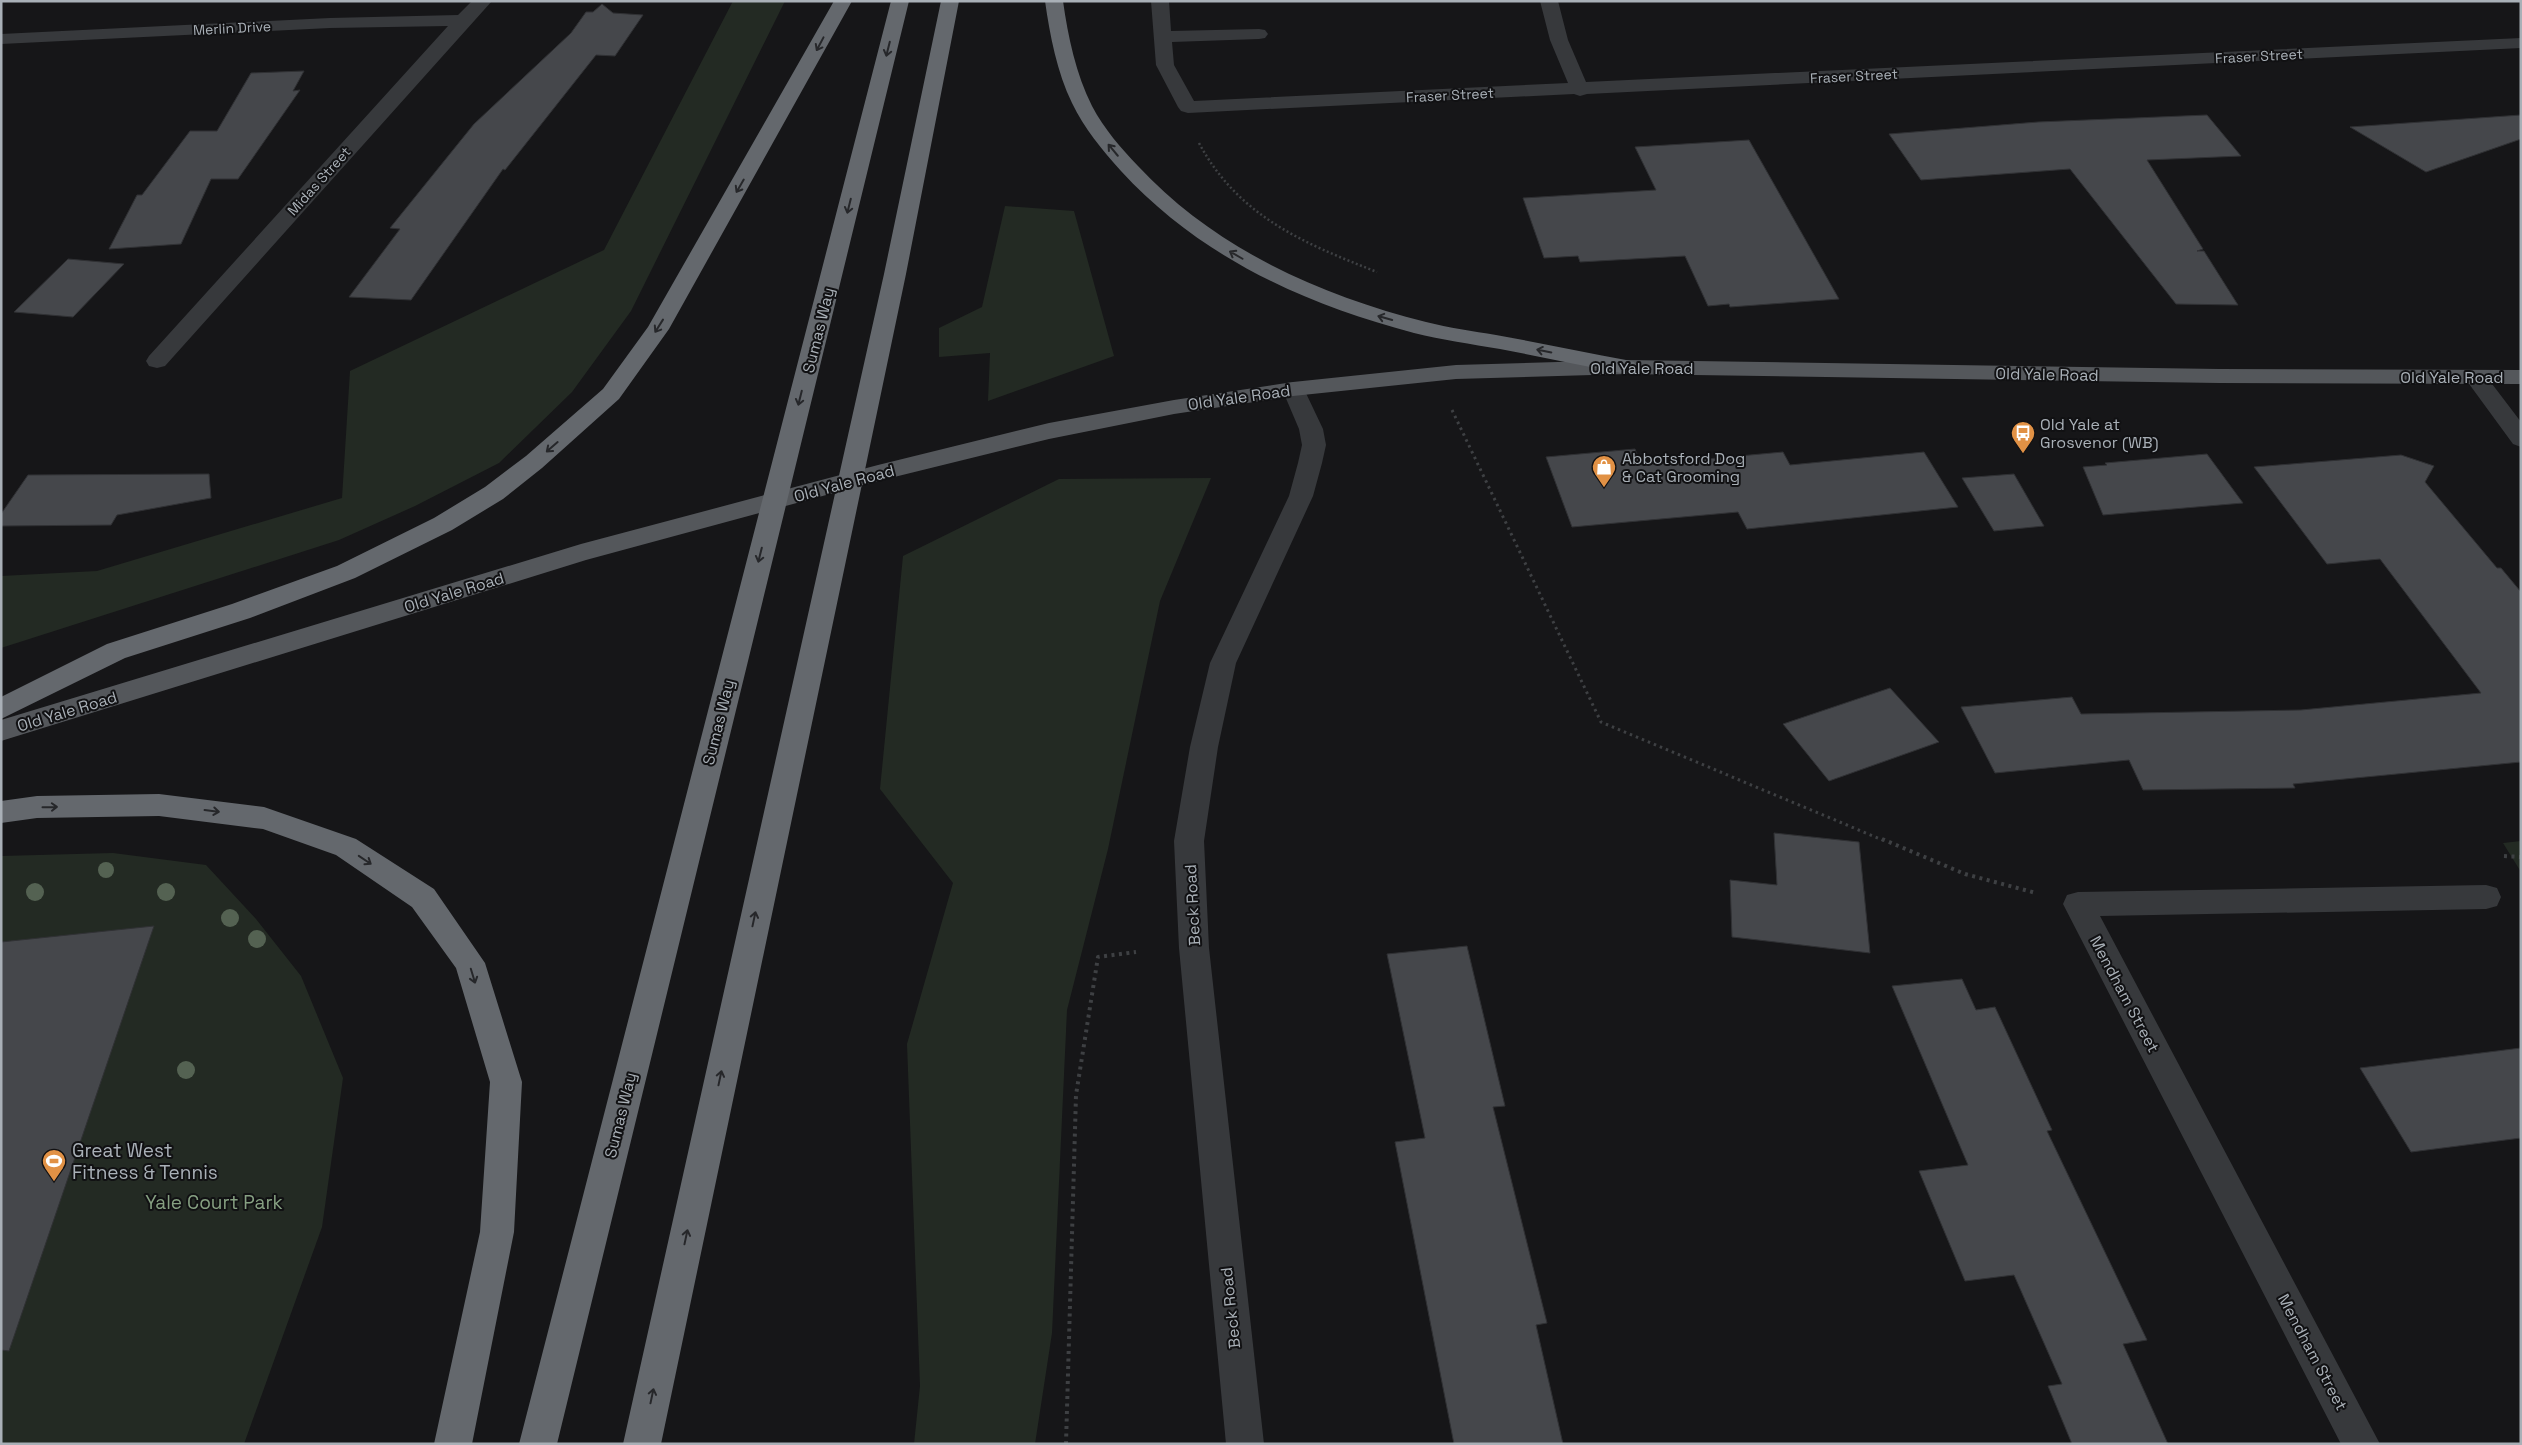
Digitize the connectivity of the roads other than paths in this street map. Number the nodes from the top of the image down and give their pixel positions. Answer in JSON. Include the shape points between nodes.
{"nodes":[{"id":1,"x":482,"y":1,"type":"edge"},
{"id":2,"x":843,"y":1,"type":"edge"},
{"id":3,"x":900,"y":1,"type":"edge"},
{"id":4,"x":950,"y":1,"type":"edge"},
{"id":5,"x":1054,"y":1,"type":"edge"},
{"id":6,"x":1160,"y":1,"type":"edge"},
{"id":7,"x":1549,"y":1,"type":"edge"},
{"id":8,"x":463,"y":20,"type":"junction"},
{"id":9,"x":1259,"y":34,"type":"dead end"},
{"id":10,"x":1163,"y":37,"type":"junction"},
{"id":11,"x":1,"y":39,"type":"edge"},
{"id":12,"x":2521,"y":43,"type":"edge"},
{"id":13,"x":1580,"y":90,"type":"junction"},
{"id":14,"x":157,"y":361,"type":"dead end"},
{"id":15,"x":1626,"y":367,"type":"junction"},
{"id":16,"x":2475,"y":377,"type":"junction"},
{"id":17,"x":2521,"y":378,"type":"edge"},
{"id":18,"x":1293,"y":389,"type":"junction"},
{"id":19,"x":2521,"y":439,"type":"edge"},
{"id":20,"x":1,"y":709,"type":"edge"},
{"id":21,"x":1,"y":732,"type":"edge"},
{"id":22,"x":1,"y":812,"type":"edge"},
{"id":23,"x":2486,"y":897,"type":"dead end"},
{"id":24,"x":452,"y":1444,"type":"edge"},
{"id":25,"x":538,"y":1444,"type":"edge"},
{"id":26,"x":642,"y":1444,"type":"edge"},
{"id":27,"x":1245,"y":1444,"type":"edge"},
{"id":28,"x":2361,"y":1444,"type":"edge"}],
"edges":[{"from":1,"to":8,"type":"street","name":"Midas Street"},
{"from":2,"to":20,"type":"highway","one_way":true,"via":[[658,329],[611,394],[534,462],[494,493],[444,524],[346,572],[116,652]]},
{"from":3,"to":25,"type":"highway","name":"Sumas Way","one_way":true},
{"from":26,"to":4,"type":"highway","one_way":true,"via":[[895,274]]},
{"from":15,"to":5,"type":"highway","one_way":true,"via":[[1412,326],[1365,312],[1270,274],[1208,239],[1165,205],[1102,137],[1078,98],[1056,21]]},
{"from":6,"to":10,"type":"street"},
{"from":7,"to":13,"type":"street","via":[[1559,40]]},
{"from":8,"to":11,"type":"street","name":"Merlin Drive"},
{"from":8,"to":14,"type":"street","name":"Midas Street"},
{"from":9,"to":10,"type":"street"},
{"from":10,"to":13,"type":"street","name":"Fraser Street","via":[[1165,65],[1188,107]]},
{"from":12,"to":13,"type":"street","name":"Fraser Street"},
{"from":15,"to":16,"type":"main road","name":"Old Yale Road"},
{"from":15,"to":18,"type":"main road","name":"Old Yale Road","via":[[1456,372]]},
{"from":16,"to":17,"type":"main road","name":"Old Yale Road"},
{"from":16,"to":19,"type":"street"},
{"from":18,"to":21,"type":"main road","name":"Old Yale Road","via":[[1049,431],[878,473],[580,553]]},
{"from":18,"to":27,"type":"street","name":"Beck Road","via":[[1311,430],[1314,445],[1310,463],[1302,496],[1223,663],[1204,747],[1189,841],[1194,948]]},
{"from":22,"to":24,"type":"highway","one_way":true,"via":[[37,807],[159,805],[264,818],[346,847],[423,898],[470,963],[506,1082],[497,1232]]},
{"from":23,"to":28,"type":"street","name":"Mendham Street","via":[[2078,904]]}]}
